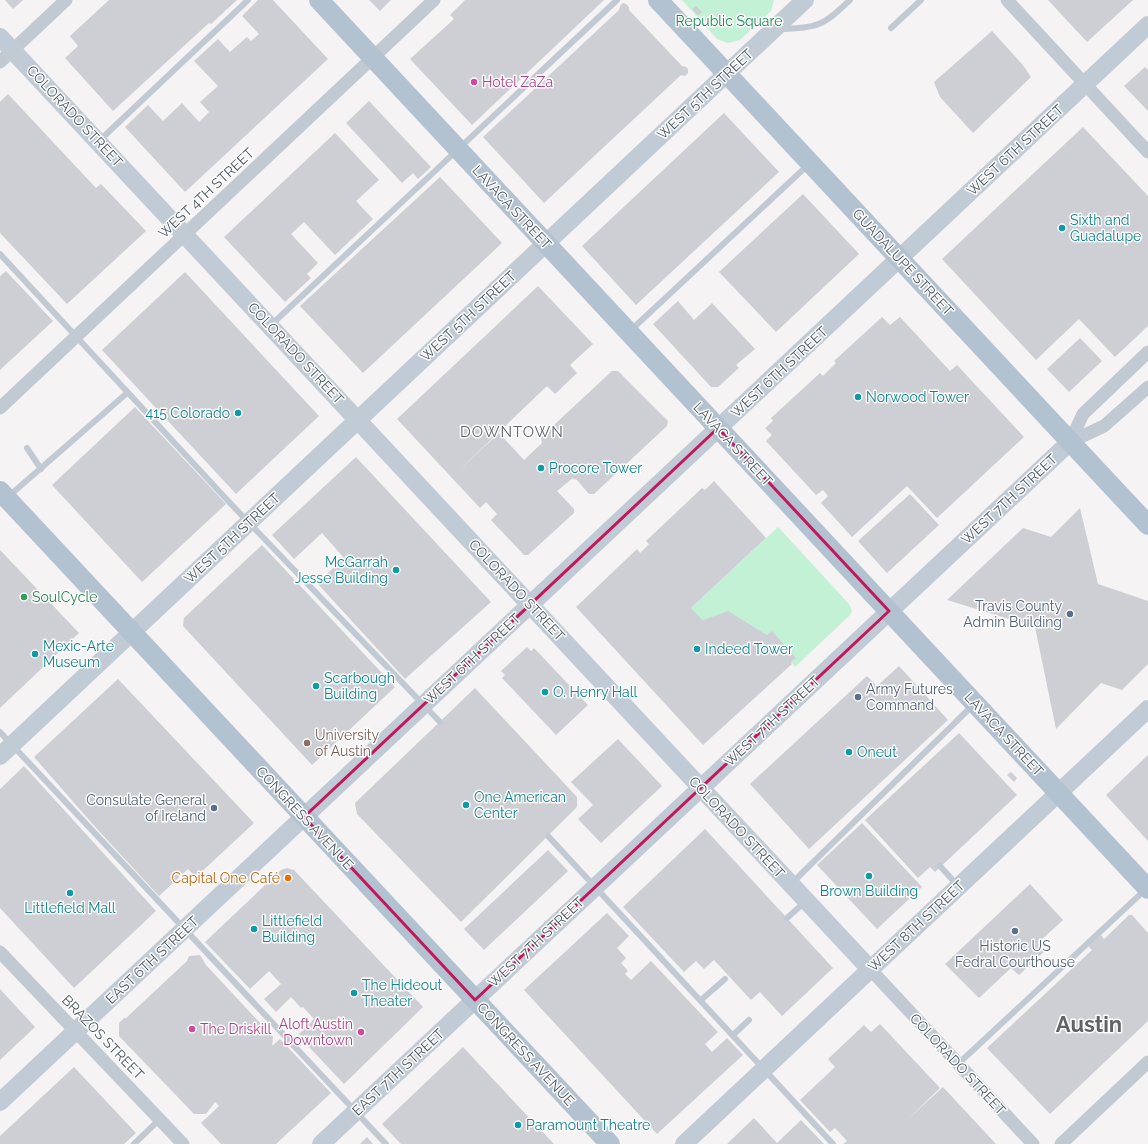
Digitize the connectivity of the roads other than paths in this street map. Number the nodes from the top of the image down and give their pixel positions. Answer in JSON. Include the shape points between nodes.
{"nodes":[{"id":1,"x":66,"y":0,"type":"edge"},
{"id":2,"x":248,"y":0,"type":"edge"},
{"id":3,"x":319,"y":0,"type":"edge"},
{"id":4,"x":434,"y":0,"type":"edge"},
{"id":5,"x":617,"y":0,"type":"edge"},
{"id":6,"x":658,"y":0,"type":"edge"},
{"id":7,"x":805,"y":0,"type":"edge"},
{"id":8,"x":850,"y":0,"type":"edge"},
{"id":9,"x":921,"y":0,"type":"edge"},
{"id":10,"x":1006,"y":0,"type":"edge"},
{"id":11,"x":1148,"y":25,"type":"edge"},
{"id":12,"x":891,"y":28,"type":"dead end"},
{"id":13,"x":774,"y":29,"type":"junction"},
{"id":14,"x":0,"y":37,"type":"edge"},
{"id":15,"x":6,"y":56,"type":"edge"},
{"id":16,"x":373,"y":58,"type":"junction"},
{"id":17,"x":727,"y":74,"type":"junction"},
{"id":18,"x":1085,"y":84,"type":"junction"},
{"id":19,"x":98,"y":142,"type":"junction"},
{"id":20,"x":458,"y":149,"type":"junction"},
{"id":21,"x":1148,"y":152,"type":"edge"},
{"id":22,"x":810,"y":163,"type":"junction"},
{"id":23,"x":185,"y":235,"type":"junction"},
{"id":24,"x":546,"y":243,"type":"junction"},
{"id":25,"x":0,"y":254,"type":"edge"},
{"id":26,"x":899,"y":258,"type":"junction"},
{"id":27,"x":270,"y":326,"type":"junction"},
{"id":28,"x":629,"y":332,"type":"junction"},
{"id":29,"x":76,"y":336,"type":"junction"},
{"id":30,"x":1148,"y":352,"type":"edge"},
{"id":31,"x":1148,"y":387,"type":"edge"},
{"id":32,"x":127,"y":393,"type":"junction"},
{"id":33,"x":0,"y":408,"type":"edge"},
{"id":34,"x":358,"y":420,"type":"junction"},
{"id":35,"x":718,"y":428,"type":"junction"},
{"id":36,"x":1070,"y":442,"type":"junction"},
{"id":37,"x":27,"y":448,"type":"dead end"},
{"id":38,"x":41,"y":469,"type":"junction"},
{"id":39,"x":3,"y":494,"type":"edge"},
{"id":40,"x":248,"y":523,"type":"junction"},
{"id":41,"x":1148,"y":525,"type":"edge"},
{"id":42,"x":530,"y":605,"type":"junction"},
{"id":43,"x":889,"y":611,"type":"junction"},
{"id":44,"x":132,"y":632,"type":"junction"},
{"id":45,"x":975,"y":703,"type":"junction"},
{"id":46,"x":423,"y":705,"type":"junction"},
{"id":47,"x":1148,"y":709,"type":"edge"},
{"id":48,"x":440,"y":722,"type":"dead end"},
{"id":49,"x":4,"y":744,"type":"edge"},
{"id":50,"x":701,"y":788,"type":"junction"},
{"id":51,"x":1058,"y":793,"type":"junction"},
{"id":52,"x":304,"y":817,"type":"junction"},
{"id":53,"x":548,"y":836,"type":"dead end"},
{"id":54,"x":940,"y":866,"type":"dead end"},
{"id":55,"x":791,"y":884,"type":"junction"},
{"id":56,"x":596,"y":886,"type":"junction"},
{"id":57,"x":959,"y":886,"type":"junction"},
{"id":58,"x":1148,"y":888,"type":"edge"},
{"id":59,"x":806,"y":901,"type":"junction"},
{"id":60,"x":787,"y":918,"type":"dead end"},
{"id":61,"x":184,"y":929,"type":"junction"},
{"id":62,"x":0,"y":952,"type":"edge"},
{"id":63,"x":870,"y":970,"type":"junction"},
{"id":64,"x":725,"y":979,"type":"dead end"},
{"id":65,"x":475,"y":1000,"type":"junction"},
{"id":66,"x":701,"y":1000,"type":"junction"},
{"id":67,"x":749,"y":1020,"type":"dead end"},
{"id":68,"x":75,"y":1032,"type":"junction"},
{"id":69,"x":733,"y":1035,"type":"junction"},
{"id":70,"x":1148,"y":1062,"type":"edge"},
{"id":71,"x":958,"y":1064,"type":"junction"},
{"id":72,"x":764,"y":1069,"type":"junction"},
{"id":73,"x":0,"y":1102,"type":"edge"},
{"id":74,"x":355,"y":1112,"type":"junction"},
{"id":75,"x":160,"y":1119,"type":"junction"},
{"id":76,"x":134,"y":1144,"type":"edge"},
{"id":77,"x":183,"y":1144,"type":"edge"},
{"id":78,"x":321,"y":1144,"type":"edge"},
{"id":79,"x":386,"y":1144,"type":"edge"},
{"id":80,"x":610,"y":1144,"type":"edge"},
{"id":81,"x":684,"y":1144,"type":"edge"},
{"id":82,"x":833,"y":1144,"type":"edge"},
{"id":83,"x":1033,"y":1144,"type":"edge"},
{"id":84,"x":1061,"y":1144,"type":"edge"}],
"edges":[{"from":1,"to":15,"type":"street"},
{"from":2,"to":19,"type":"lane"},
{"from":3,"to":16,"type":"main road","name":"LAVACA STREET"},
{"from":4,"to":16,"type":"street","name":"WEST 4TH STREET"},
{"from":5,"to":20,"type":"lane"},
{"from":6,"to":17,"type":"main road","name":"GUADALUPE STREET"},
{"from":7,"to":13,"type":"main road","name":"WEST 5TH STREET"},
{"from":8,"to":13,"type":"lane","via":[[820,25],[812,28]]},
{"from":9,"to":12,"type":"lane"},
{"from":10,"to":18,"type":"street"},
{"from":11,"to":18,"type":"main road","name":"WEST 6TH STREET"},
{"from":13,"to":17,"type":"main road","name":"WEST 5TH STREET"},
{"from":14,"to":15,"type":"main road","name":"COLORADO STREET"},
{"from":15,"to":19,"type":"main road","name":"COLORADO STREET"},
{"from":16,"to":20,"type":"main road","name":"LAVACA STREET"},
{"from":16,"to":23,"type":"street","name":"WEST 4TH STREET"},
{"from":17,"to":22,"type":"main road","name":"GUADALUPE STREET"},
{"from":17,"to":24,"type":"main road","name":"WEST 5TH STREET"},
{"from":18,"to":21,"type":"street"},
{"from":18,"to":26,"type":"main road","name":"WEST 6TH STREET"},
{"from":19,"to":23,"type":"main road","name":"COLORADO STREET"},
{"from":20,"to":24,"type":"main road","name":"LAVACA STREET"},
{"from":20,"to":27,"type":"lane"},
{"from":22,"to":26,"type":"main road","name":"GUADALUPE STREET"},
{"from":22,"to":28,"type":"lane"},
{"from":23,"to":27,"type":"main road","name":"COLORADO STREET"},
{"from":23,"to":29,"type":"street","name":"WEST 4TH STREET"},
{"from":24,"to":28,"type":"main road","name":"LAVACA STREET"},
{"from":24,"to":34,"type":"main road","name":"WEST 5TH STREET"},
{"from":25,"to":29,"type":"lane"},
{"from":26,"to":35,"type":"main road","name":"WEST 6TH STREET"},
{"from":26,"to":36,"type":"main road","name":"GUADALUPE STREET"},
{"from":27,"to":34,"type":"main road","name":"COLORADO STREET"},
{"from":28,"to":35,"type":"main road","name":"LAVACA STREET"},
{"from":29,"to":32,"type":"lane"},
{"from":29,"to":33,"type":"street","name":"WEST 4TH STREET"},
{"from":30,"to":36,"type":"street","name":"WEST 7TH STREET","via":[[1083,414]]},
{"from":31,"to":36,"type":"street","name":"WEST 7TH STREET","via":[[1104,426]]},
{"from":32,"to":38,"type":"lane"},
{"from":32,"to":40,"type":"lane"},
{"from":34,"to":40,"type":"main road","name":"WEST 5TH STREET"},
{"from":34,"to":42,"type":"main road","name":"COLORADO STREET"},
{"from":35,"to":42,"type":"main road","name":"WEST 6TH STREET"},
{"from":35,"to":43,"type":"main road","name":"LAVACA STREET"},
{"from":36,"to":41,"type":"main road","name":"GUADALUPE STREET"},
{"from":36,"to":43,"type":"main road","name":"WEST 7TH STREET"},
{"from":37,"to":38,"type":"lane"},
{"from":38,"to":39,"type":"lane"},
{"from":39,"to":44,"type":"main road","name":"CONGRESS AVENUE"},
{"from":40,"to":44,"type":"main road","name":"WEST 5TH STREET"},
{"from":40,"to":46,"type":"lane"},
{"from":42,"to":46,"type":"main road","name":"WEST 6TH STREET"},
{"from":42,"to":50,"type":"main road","name":"COLORADO STREET"},
{"from":43,"to":45,"type":"main road","name":"LAVACA STREET"},
{"from":43,"to":50,"type":"main road","name":"WEST 7TH STREET"},
{"from":44,"to":49,"type":"main road","name":"WEST 5TH STREET"},
{"from":44,"to":52,"type":"main road","name":"CONGRESS AVENUE"},
{"from":45,"to":51,"type":"main road","name":"LAVACA STREET"},
{"from":45,"to":55,"type":"lane"},
{"from":46,"to":48,"type":"lane"},
{"from":46,"to":52,"type":"main road","name":"WEST 6TH STREET"},
{"from":47,"to":51,"type":"main road","name":"WEST 8TH STREET"},
{"from":49,"to":61,"type":"lane"},
{"from":50,"to":55,"type":"main road","name":"COLORADO STREET"},
{"from":50,"to":56,"type":"main road","name":"WEST 7TH STREET"},
{"from":51,"to":57,"type":"main road","name":"WEST 8TH STREET"},
{"from":51,"to":58,"type":"main road","name":"LAVACA STREET"},
{"from":52,"to":61,"type":"main road","name":"EAST 6TH STREET"},
{"from":52,"to":65,"type":"main road","name":"CONGRESS AVENUE"},
{"from":53,"to":56,"type":"lane"},
{"from":54,"to":57,"type":"lane"},
{"from":55,"to":59,"type":"main road","name":"COLORADO STREET"},
{"from":56,"to":65,"type":"main road","name":"WEST 7TH STREET"},
{"from":56,"to":66,"type":"lane"},
{"from":57,"to":63,"type":"main road","name":"WEST 8TH STREET"},
{"from":58,"to":71,"type":"lane"},
{"from":59,"to":60,"type":"lane"},
{"from":59,"to":63,"type":"main road","name":"COLORADO STREET"},
{"from":61,"to":68,"type":"main road","name":"EAST 6TH STREET"},
{"from":61,"to":74,"type":"lane"},
{"from":62,"to":68,"type":"street","name":"BRAZOS STREET"},
{"from":63,"to":71,"type":"street","name":"COLORADO STREET"},
{"from":63,"to":72,"type":"main road","name":"WEST 8TH STREET"},
{"from":64,"to":66,"type":"lane"},
{"from":65,"to":74,"type":"main road","name":"EAST 7TH STREET"},
{"from":65,"to":80,"type":"main road","name":"CONGRESS AVENUE"},
{"from":66,"to":69,"type":"lane"},
{"from":67,"to":69,"type":"lane"},
{"from":68,"to":73,"type":"main road","name":"EAST 6TH STREET"},
{"from":68,"to":75,"type":"street","name":"BRAZOS STREET"},
{"from":69,"to":72,"type":"lane"},
{"from":70,"to":84,"type":"street"},
{"from":71,"to":83,"type":"street","name":"COLORADO STREET"},
{"from":72,"to":81,"type":"main road","name":"WEST 8TH STREET"},
{"from":72,"to":82,"type":"lane"},
{"from":74,"to":78,"type":"main road","name":"EAST 7TH STREET"},
{"from":74,"to":79,"type":"lane"},
{"from":75,"to":76,"type":"lane"},
{"from":75,"to":77,"type":"street","name":"BRAZOS STREET"}]}
